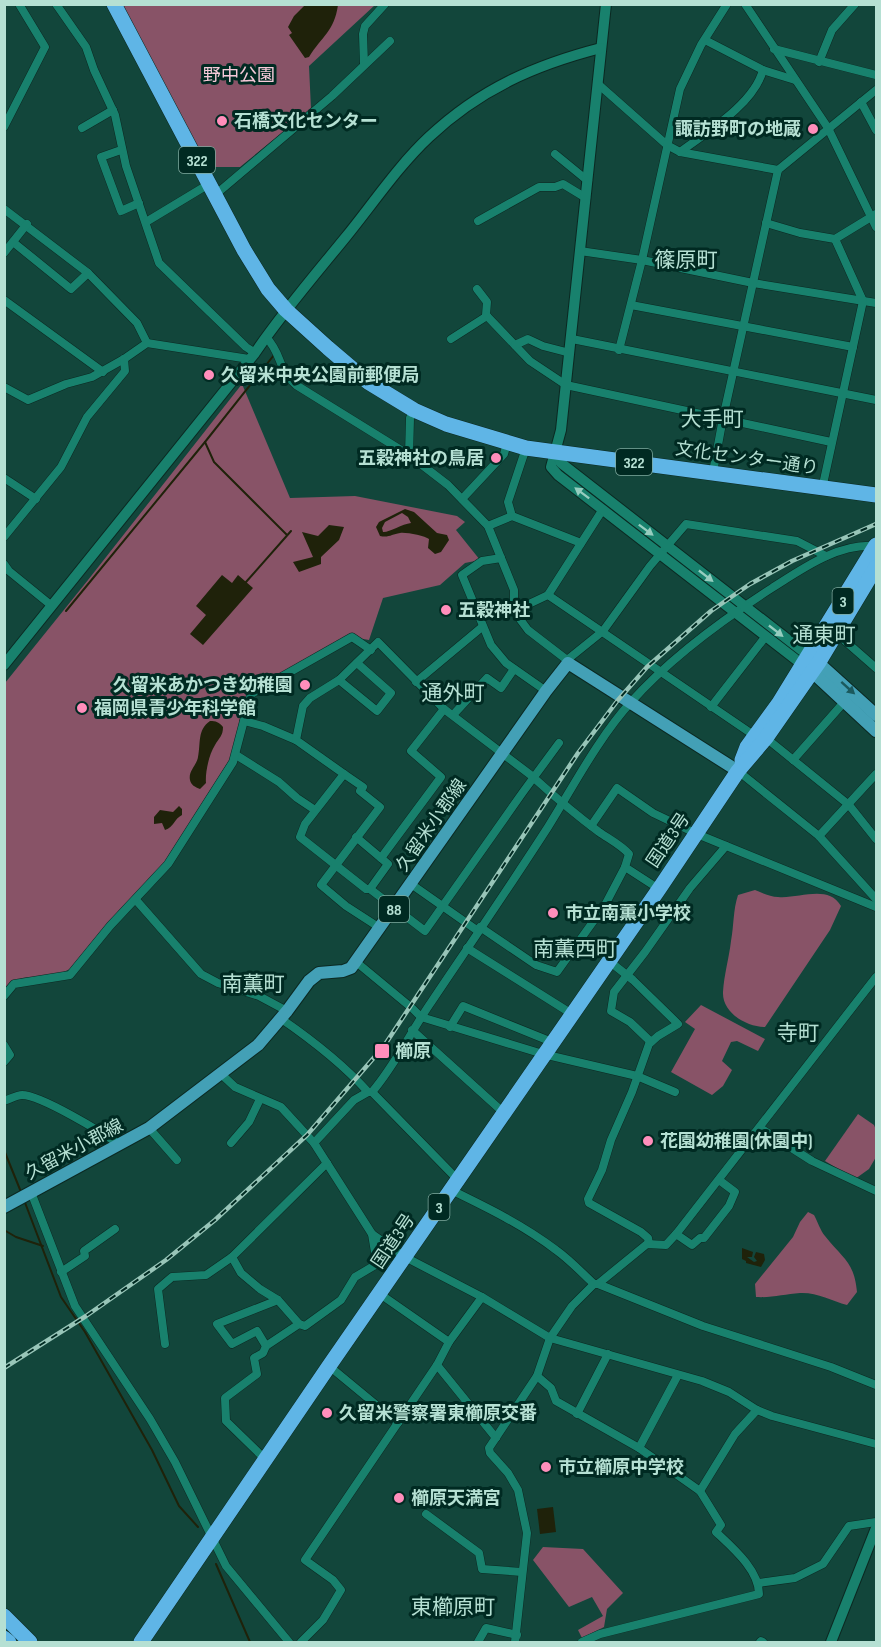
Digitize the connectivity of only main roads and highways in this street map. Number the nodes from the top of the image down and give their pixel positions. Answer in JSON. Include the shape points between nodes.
{"nodes":[{"id":1,"x":114,"y":4,"type":"edge"},
{"id":2,"x":876,"y":495,"type":"edge"},
{"id":3,"x":876,"y":545,"type":"edge"},
{"id":4,"x":876,"y":567,"type":"edge"},
{"id":5,"x":811,"y":663,"type":"junction"},
{"id":6,"x":876,"y":715,"type":"edge"},
{"id":7,"x":876,"y":731,"type":"edge"},
{"id":8,"x":738,"y":771,"type":"junction"},
{"id":9,"x":4,"y":1207,"type":"edge"},
{"id":10,"x":4,"y":1616,"type":"edge"},
{"id":11,"x":4,"y":1638,"type":"edge"},
{"id":12,"x":9,"y":1642,"type":"edge"},
{"id":13,"x":30,"y":1642,"type":"edge"},
{"id":14,"x":141,"y":1642,"type":"edge"}],
"edges":[{"from":1,"to":2,"type":"highway","name":"文化センター通り","number":"322","via":[[257,273],[286,310],[368,381],[414,410],[507,444]]},
{"from":3,"to":5,"type":"highway","name":"国道3号","number":"3"},
{"from":4,"to":5,"type":"highway","name":"国道3号","number":"3","via":[[836,633]]},
{"from":5,"to":6,"type":"main road","one_way":true},
{"from":5,"to":7,"type":"main road"},
{"from":5,"to":8,"type":"highway","name":"国道3号","number":"3","via":[[760,737],[747,747]]},
{"from":8,"to":9,"type":"main road","name":"久留米小郡線","number":"88","via":[[567,662],[351,968],[319,973],[258,1045],[149,1128]]},
{"from":8,"to":14,"type":"highway","name":"国道3号","number":"3"},
{"from":10,"to":13,"type":"highway"},
{"from":11,"to":12,"type":"highway"}]}
